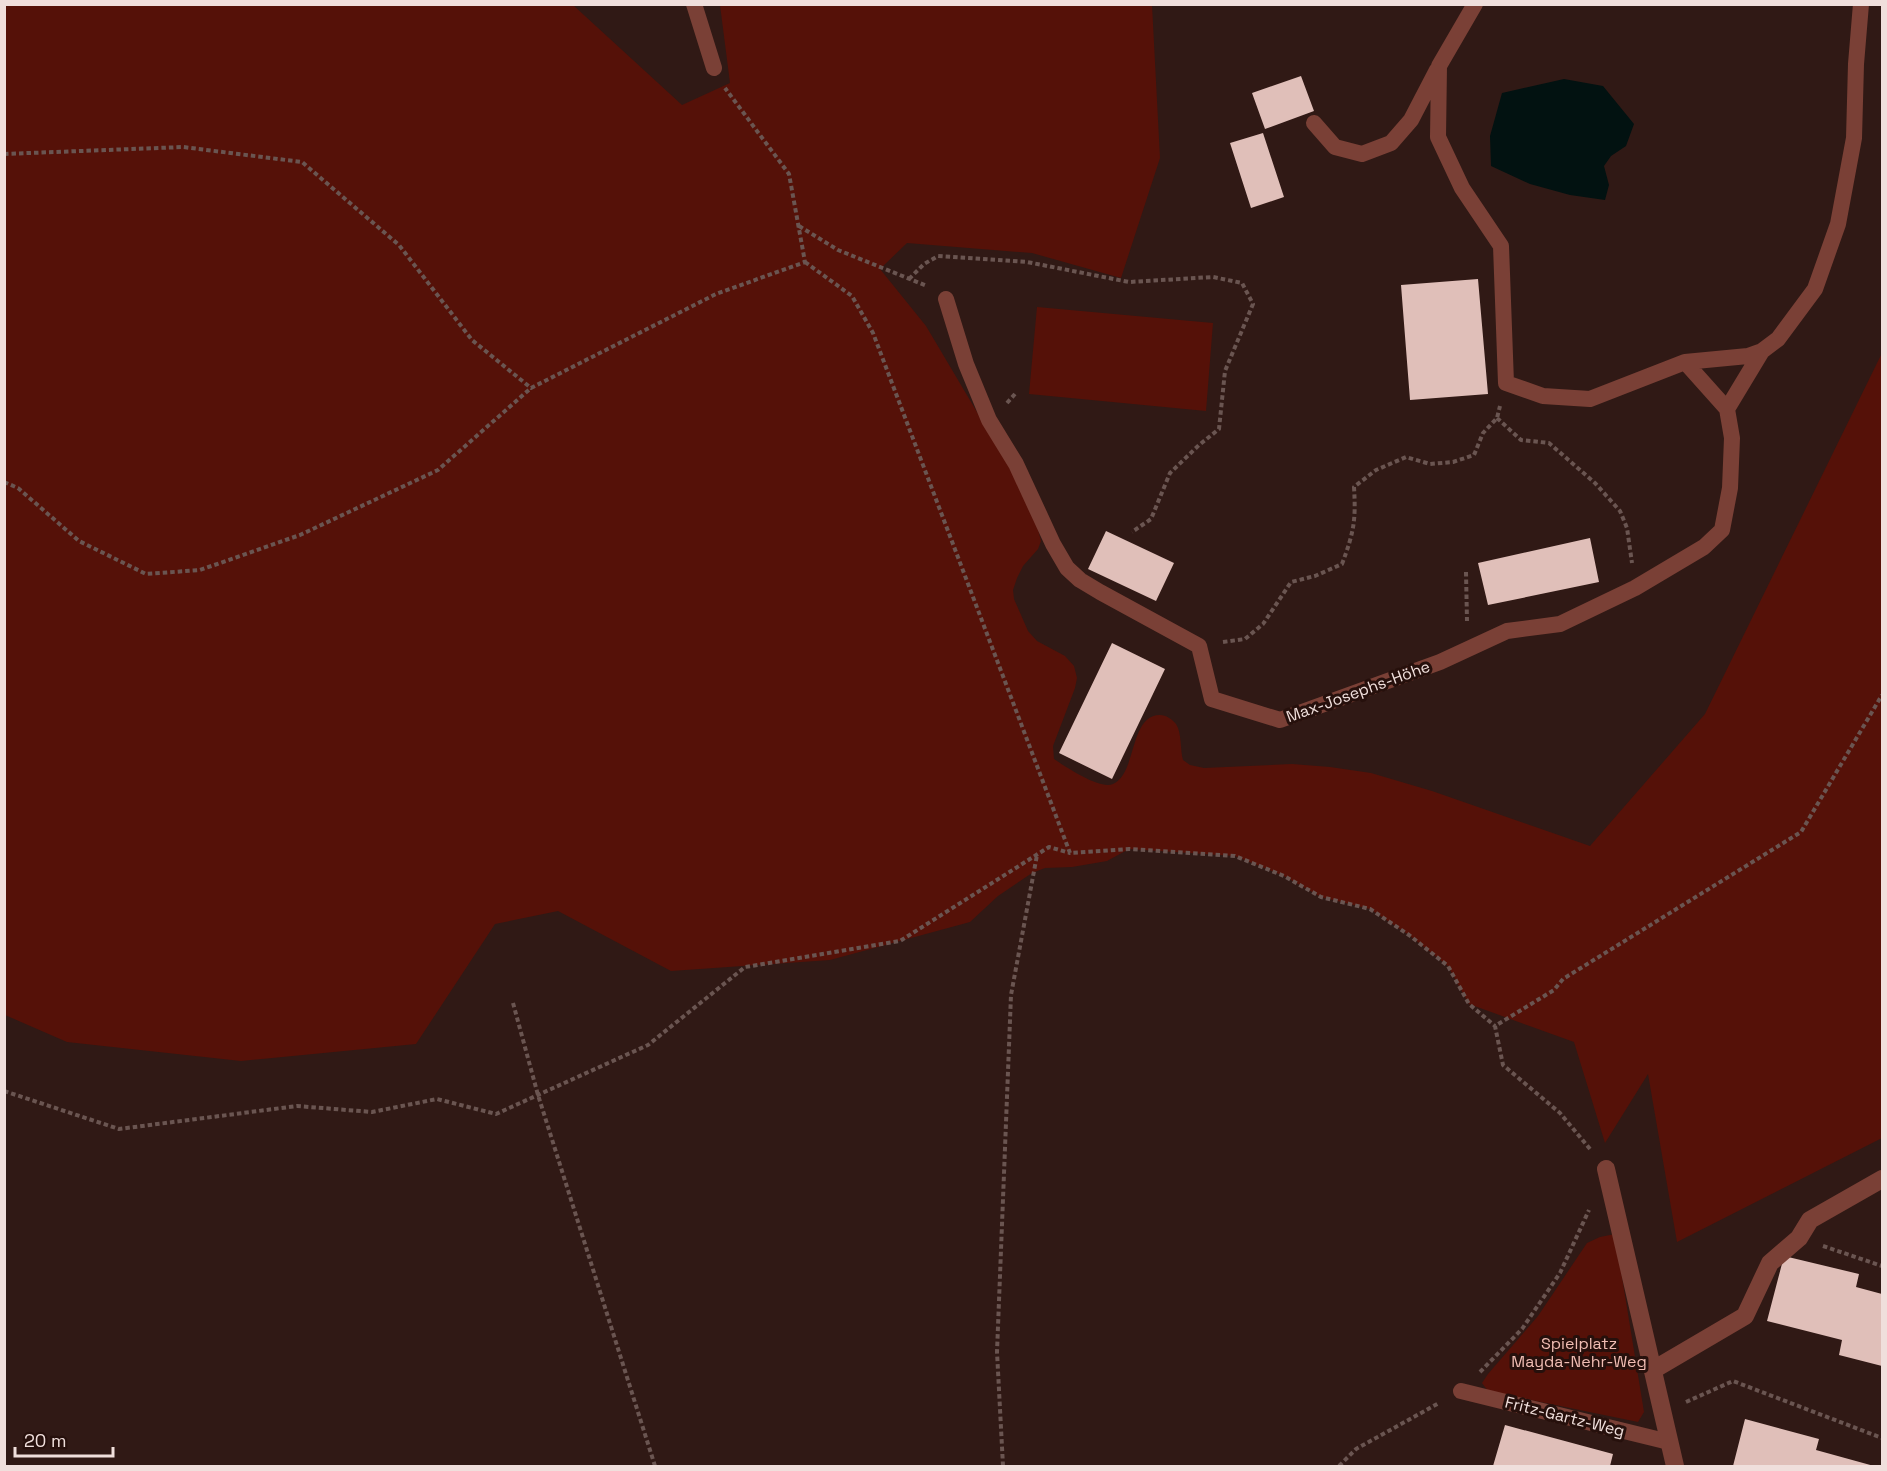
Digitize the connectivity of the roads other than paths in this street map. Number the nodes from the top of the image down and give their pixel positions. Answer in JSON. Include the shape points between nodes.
{"nodes":[{"id":1,"x":694,"y":4,"type":"edge"},
{"id":2,"x":1475,"y":4,"type":"edge"},
{"id":3,"x":1861,"y":4,"type":"edge"},
{"id":4,"x":1439,"y":66,"type":"junction"},
{"id":5,"x":714,"y":68,"type":"road end"},
{"id":6,"x":1314,"y":123,"type":"dead end"},
{"id":7,"x":946,"y":299,"type":"road end"},
{"id":8,"x":1762,"y":351,"type":"junction"},
{"id":9,"x":1685,"y":362,"type":"junction"},
{"id":10,"x":1727,"y":409,"type":"junction"},
{"id":11,"x":1606,"y":1168,"type":"road end"},
{"id":12,"x":1882,"y":1179,"type":"edge"},
{"id":13,"x":1653,"y":1370,"type":"junction"},
{"id":14,"x":1461,"y":1391,"type":"road end"},
{"id":15,"x":1669,"y":1442,"type":"junction"},
{"id":16,"x":1675,"y":1467,"type":"edge"}],
"edges":[{"from":1,"to":5,"type":"lane"},
{"from":2,"to":4,"type":"lane"},
{"from":3,"to":8,"type":"lane","via":[[1854,138],[1838,224],[1815,289],[1778,339]]},
{"from":4,"to":6,"type":"lane","via":[[1411,120],[1391,142],[1362,154],[1335,147]]},
{"from":4,"to":9,"type":"lane","via":[[1438,137],[1462,188],[1502,246],[1506,383],[1543,396],[1590,399]]},
{"from":7,"to":10,"type":"lane","name":"Max-Josephs-Höhe","via":[[989,420],[1016,464],[1067,568],[1100,592],[1199,646],[1212,699],[1280,720],[1440,662],[1507,631],[1560,624],[1635,588],[1704,547],[1722,530],[1730,488],[1732,438]]},
{"from":8,"to":9,"type":"lane"},
{"from":8,"to":10,"type":"lane"},
{"from":9,"to":10,"type":"lane"},
{"from":11,"to":13,"type":"street"},
{"from":12,"to":13,"type":"street","via":[[1810,1220],[1799,1238],[1770,1263],[1745,1316]]},
{"from":13,"to":15,"type":"street"},
{"from":14,"to":15,"type":"lane","name":"Fritz-Gartz-Weg"},
{"from":15,"to":16,"type":"street"}]}
